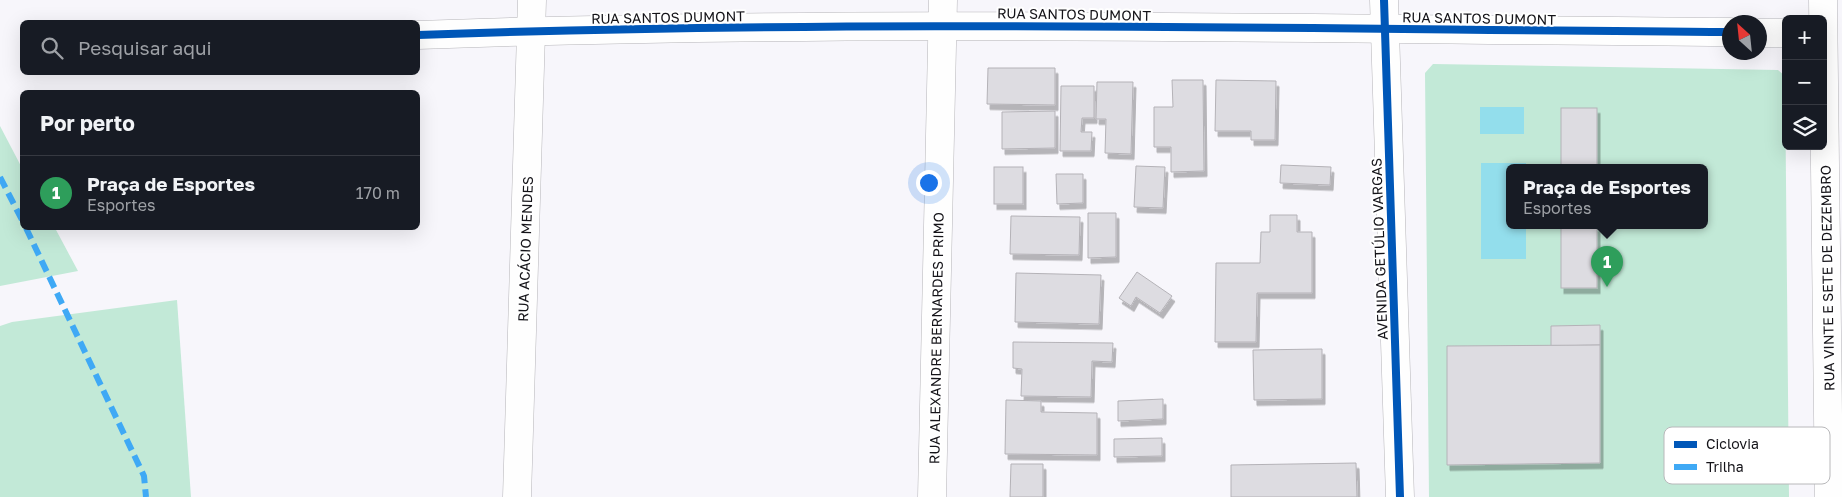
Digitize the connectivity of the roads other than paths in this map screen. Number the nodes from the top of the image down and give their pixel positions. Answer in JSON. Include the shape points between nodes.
{"nodes":[{"id":1,"x":532,"y":0,"type":"edge"},
{"id":2,"x":1384,"y":0,"type":"edge"},
{"id":3,"x":1823,"y":0,"type":"edge"},
{"id":4,"x":943,"y":13,"type":"edge"},
{"id":5,"x":1823,"y":15,"type":"edge"},
{"id":6,"x":1384,"y":29,"type":"junction"},
{"id":7,"x":532,"y":31,"type":"junction"},
{"id":8,"x":1722,"y":32,"type":"edge"},
{"id":9,"x":1767,"y":33,"type":"edge"},
{"id":10,"x":1782,"y":33,"type":"edge"},
{"id":11,"x":1827,"y":33,"type":"edge"},
{"id":12,"x":1842,"y":33,"type":"edge"},
{"id":13,"x":420,"y":35,"type":"edge"},
{"id":14,"x":1824,"y":60,"type":"edge"},
{"id":15,"x":1828,"y":427,"type":"edge"},
{"id":16,"x":1829,"y":484,"type":"edge"},
{"id":17,"x":516,"y":497,"type":"edge"},
{"id":18,"x":932,"y":497,"type":"edge"},
{"id":19,"x":1400,"y":497,"type":"edge"},
{"id":20,"x":1829,"y":497,"type":"edge"}],
"edges":[{"from":1,"to":7,"type":"street","name":"RUA ACÁCIO MENDES"},
{"from":2,"to":6,"type":"street","name":"AVENIDA GETÚLIO VARGAS"},
{"from":3,"to":5,"type":"street","name":"RUA VINTE E SETE DE DEZEMBRO"},
{"from":4,"to":6,"type":"street","name":"RUA SANTOS DUMONT"},
{"from":4,"to":7,"type":"street","name":"RUA SANTOS DUMONT"},
{"from":4,"to":18,"type":"street","name":"RUA ALEXANDRE BERNARDES PRIMO"},
{"from":6,"to":8,"type":"street","name":"RUA SANTOS DUMONT"},
{"from":6,"to":19,"type":"street","name":"AVENIDA GETÚLIO VARGAS"},
{"from":7,"to":13,"type":"street","name":"RUA SANTOS DUMONT"},
{"from":7,"to":17,"type":"street","name":"RUA ACÁCIO MENDES"},
{"from":9,"to":10,"type":"street"},
{"from":11,"to":12,"type":"street"},
{"from":14,"to":15,"type":"street","name":"RUA VINTE E SETE DE DEZEMBRO"},
{"from":16,"to":20,"type":"street","name":"RUA VINTE E SETE DE DEZEMBRO"}]}
